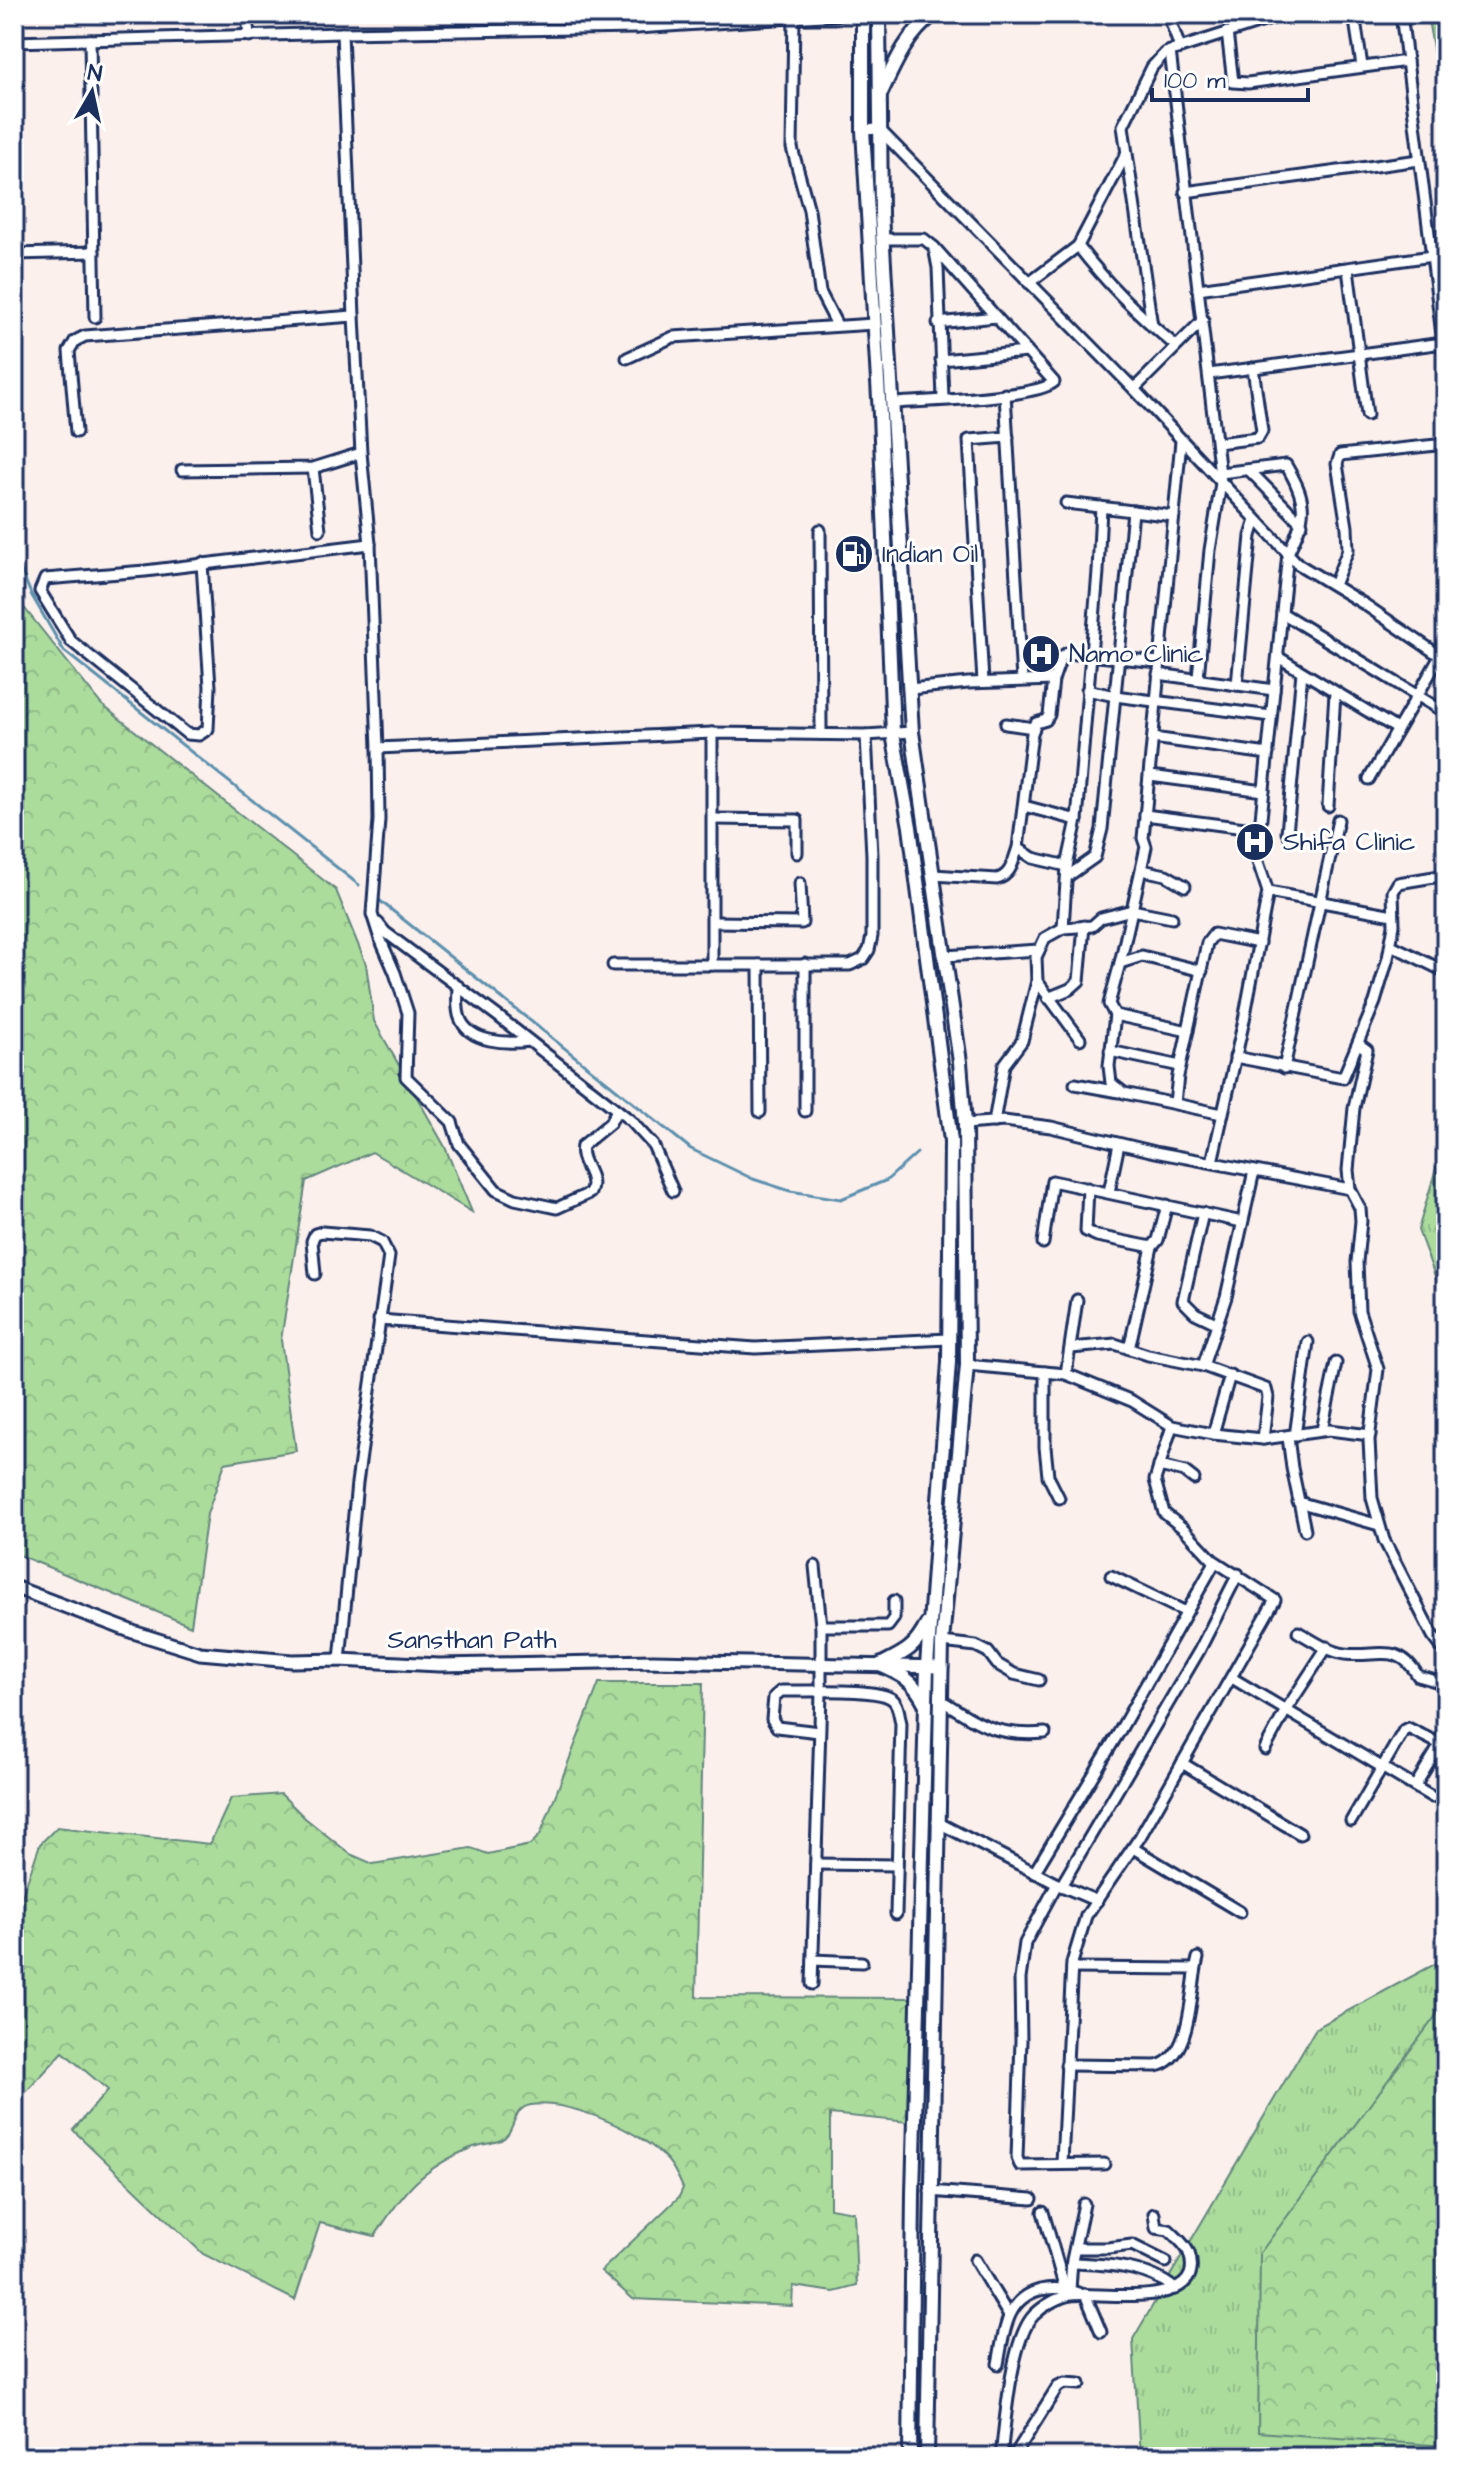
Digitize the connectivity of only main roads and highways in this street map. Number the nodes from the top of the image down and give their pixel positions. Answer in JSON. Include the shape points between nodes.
{"nodes":[{"id":1,"x":863,"y":14,"type":"edge"},
{"id":2,"x":879,"y":14,"type":"edge"},
{"id":3,"x":934,"y":14,"type":"edge"},
{"id":4,"x":878,"y":98,"type":"junction"},
{"id":5,"x":930,"y":1619,"type":"junction"},
{"id":6,"x":926,"y":1705,"type":"junction"},
{"id":7,"x":910,"y":2457,"type":"edge"},
{"id":8,"x":927,"y":2457,"type":"edge"}],
"edges":[{"from":1,"to":5,"type":"main road","via":[[863,130],[893,734],[951,1141],[949,1339]]},
{"from":2,"to":4,"type":"main road"},
{"from":3,"to":4,"type":"main road","via":[[904,46]]},
{"from":4,"to":8,"type":"main road","via":[[912,732],[965,1124],[967,1365],[942,1642]]},
{"from":5,"to":6,"type":"main road"},
{"from":5,"to":6,"type":"main road","via":[[918,1642],[880,1665],[915,1685]]},
{"from":6,"to":7,"type":"main road"}]}
